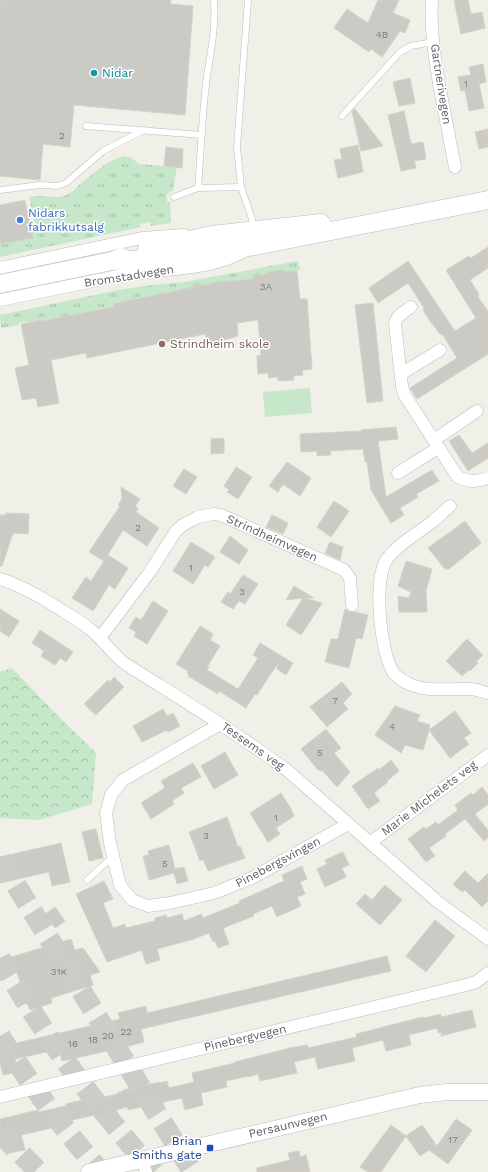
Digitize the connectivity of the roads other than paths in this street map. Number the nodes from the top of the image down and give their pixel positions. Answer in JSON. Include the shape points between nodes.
{"nodes":[{"id":1,"x":214,"y":0,"type":"edge"},
{"id":2,"x":248,"y":0,"type":"edge"},
{"id":3,"x":432,"y":0,"type":"edge"},
{"id":4,"x":433,"y":42,"type":"junction"},
{"id":5,"x":342,"y":116,"type":"dead end"},
{"id":6,"x":86,"y":126,"type":"dead end"},
{"id":7,"x":144,"y":130,"type":"junction"},
{"id":8,"x":202,"y":135,"type":"junction"},
{"id":9,"x":455,"y":167,"type":"dead end"},
{"id":10,"x":242,"y":187,"type":"junction"},
{"id":11,"x":198,"y":188,"type":"junction"},
{"id":12,"x":0,"y":190,"type":"edge"},
{"id":13,"x":174,"y":197,"type":"dead end"},
{"id":14,"x":488,"y":200,"type":"edge"},
{"id":15,"x":212,"y":235,"type":"junction"},
{"id":16,"x":254,"y":238,"type":"junction"},
{"id":17,"x":112,"y":261,"type":"junction"},
{"id":18,"x":0,"y":268,"type":"edge"},
{"id":19,"x":0,"y":284,"type":"edge"},
{"id":20,"x":0,"y":300,"type":"edge"},
{"id":21,"x":411,"y":307,"type":"dead end"},
{"id":22,"x":440,"y":350,"type":"dead end"},
{"id":23,"x":400,"y":374,"type":"junction"},
{"id":24,"x":477,"y":411,"type":"dead end"},
{"id":25,"x":436,"y":444,"type":"junction"},
{"id":26,"x":398,"y":473,"type":"dead end"},
{"id":27,"x":488,"y":478,"type":"edge"},
{"id":28,"x":450,"y":506,"type":"dead end"},
{"id":29,"x":0,"y":579,"type":"edge"},
{"id":30,"x":352,"y":605,"type":"dead end"},
{"id":31,"x":100,"y":638,"type":"junction"},
{"id":32,"x":488,"y":693,"type":"edge"},
{"id":33,"x":220,"y":724,"type":"junction"},
{"id":34,"x":488,"y":754,"type":"edge"},
{"id":35,"x":348,"y":824,"type":"junction"},
{"id":36,"x":371,"y":842,"type":"junction"},
{"id":37,"x":114,"y":860,"type":"junction"},
{"id":38,"x":87,"y":880,"type":"dead end"},
{"id":39,"x":488,"y":939,"type":"edge"},
{"id":40,"x":488,"y":973,"type":"edge"},
{"id":41,"x":488,"y":1092,"type":"edge"},
{"id":42,"x":0,"y":1097,"type":"edge"},
{"id":43,"x":144,"y":1166,"type":"edge"},
{"id":44,"x":89,"y":1172,"type":"edge"}],
"edges":[{"from":1,"to":8,"type":"lane","via":[[216,16]]},
{"from":2,"to":10,"type":"lane","via":[[237,147]]},
{"from":3,"to":4,"type":"street","name":"Gartnerivegen"},
{"from":4,"to":5,"type":"lane","via":[[411,46],[400,52]]},
{"from":4,"to":9,"type":"street","name":"Gartnerivegen"},
{"from":6,"to":7,"type":"lane"},
{"from":7,"to":8,"type":"lane"},
{"from":7,"to":12,"type":"lane","via":[[103,151],[66,183],[57,186]]},
{"from":8,"to":11,"type":"lane"},
{"from":10,"to":11,"type":"lane"},
{"from":10,"to":16,"type":"lane","via":[[252,219]]},
{"from":11,"to":13,"type":"lane"},
{"from":14,"to":16,"type":"main road","name":"Bromstadvegen","via":[[343,228],[318,223]]},
{"from":15,"to":16,"type":"main road","name":"Bromstadvegen"},
{"from":15,"to":17,"type":"main road","name":"Bromstadvegen","via":[[142,250]]},
{"from":15,"to":18,"type":"street","name":"Bromstadvegen","via":[[142,238]]},
{"from":16,"to":17,"type":"main road","name":"Bromstadvegen","via":[[181,256]]},
{"from":16,"to":20,"type":"street","name":"Bromstadvegen","via":[[227,260],[123,275]]},
{"from":17,"to":19,"type":"main road","name":"Bromstadvegen"},
{"from":21,"to":23,"type":"street","via":[[395,320]]},
{"from":22,"to":23,"type":"street"},
{"from":23,"to":25,"type":"street","via":[[404,394]]},
{"from":24,"to":25,"type":"street"},
{"from":25,"to":26,"type":"street"},
{"from":25,"to":27,"type":"street","via":[[461,479],[471,482]]},
{"from":28,"to":32,"type":"street","via":[[403,542],[386,560],[380,585],[384,646],[394,672],[408,684],[423,688],[472,689]]},
{"from":29,"to":31,"type":"street","name":"Tessems veg","via":[[44,599],[90,628]]},
{"from":30,"to":31,"type":"street","name":"Strindheimvegen","via":[[350,578],[344,570],[221,516],[206,515],[190,520],[176,531],[149,573]]},
{"from":31,"to":33,"type":"street","name":"Tessems veg","via":[[124,663]]},
{"from":33,"to":35,"type":"street","name":"Tessems veg","via":[[288,771]]},
{"from":33,"to":37,"type":"street","name":"Pinebergsvingen","via":[[123,780],[111,795],[106,813]]},
{"from":34,"to":36,"type":"street","name":"Marie Michelets veg"},
{"from":35,"to":36,"type":"street","name":"Tessems veg"},
{"from":35,"to":37,"type":"street","name":"Pinebergsvingen","via":[[254,877],[214,893],[170,903],[148,906],[132,900],[120,885]]},
{"from":36,"to":39,"type":"street","name":"Tessems veg","via":[[438,902]]},
{"from":37,"to":38,"type":"lane","via":[[107,862]]},
{"from":40,"to":42,"type":"street","name":"Pinebergvegen","via":[[476,982],[466,985]]},
{"from":41,"to":43,"type":"street","name":"Persaunvegen","via":[[420,1095]]},
{"from":43,"to":44,"type":"street","name":"Persaunvegen"}]}
